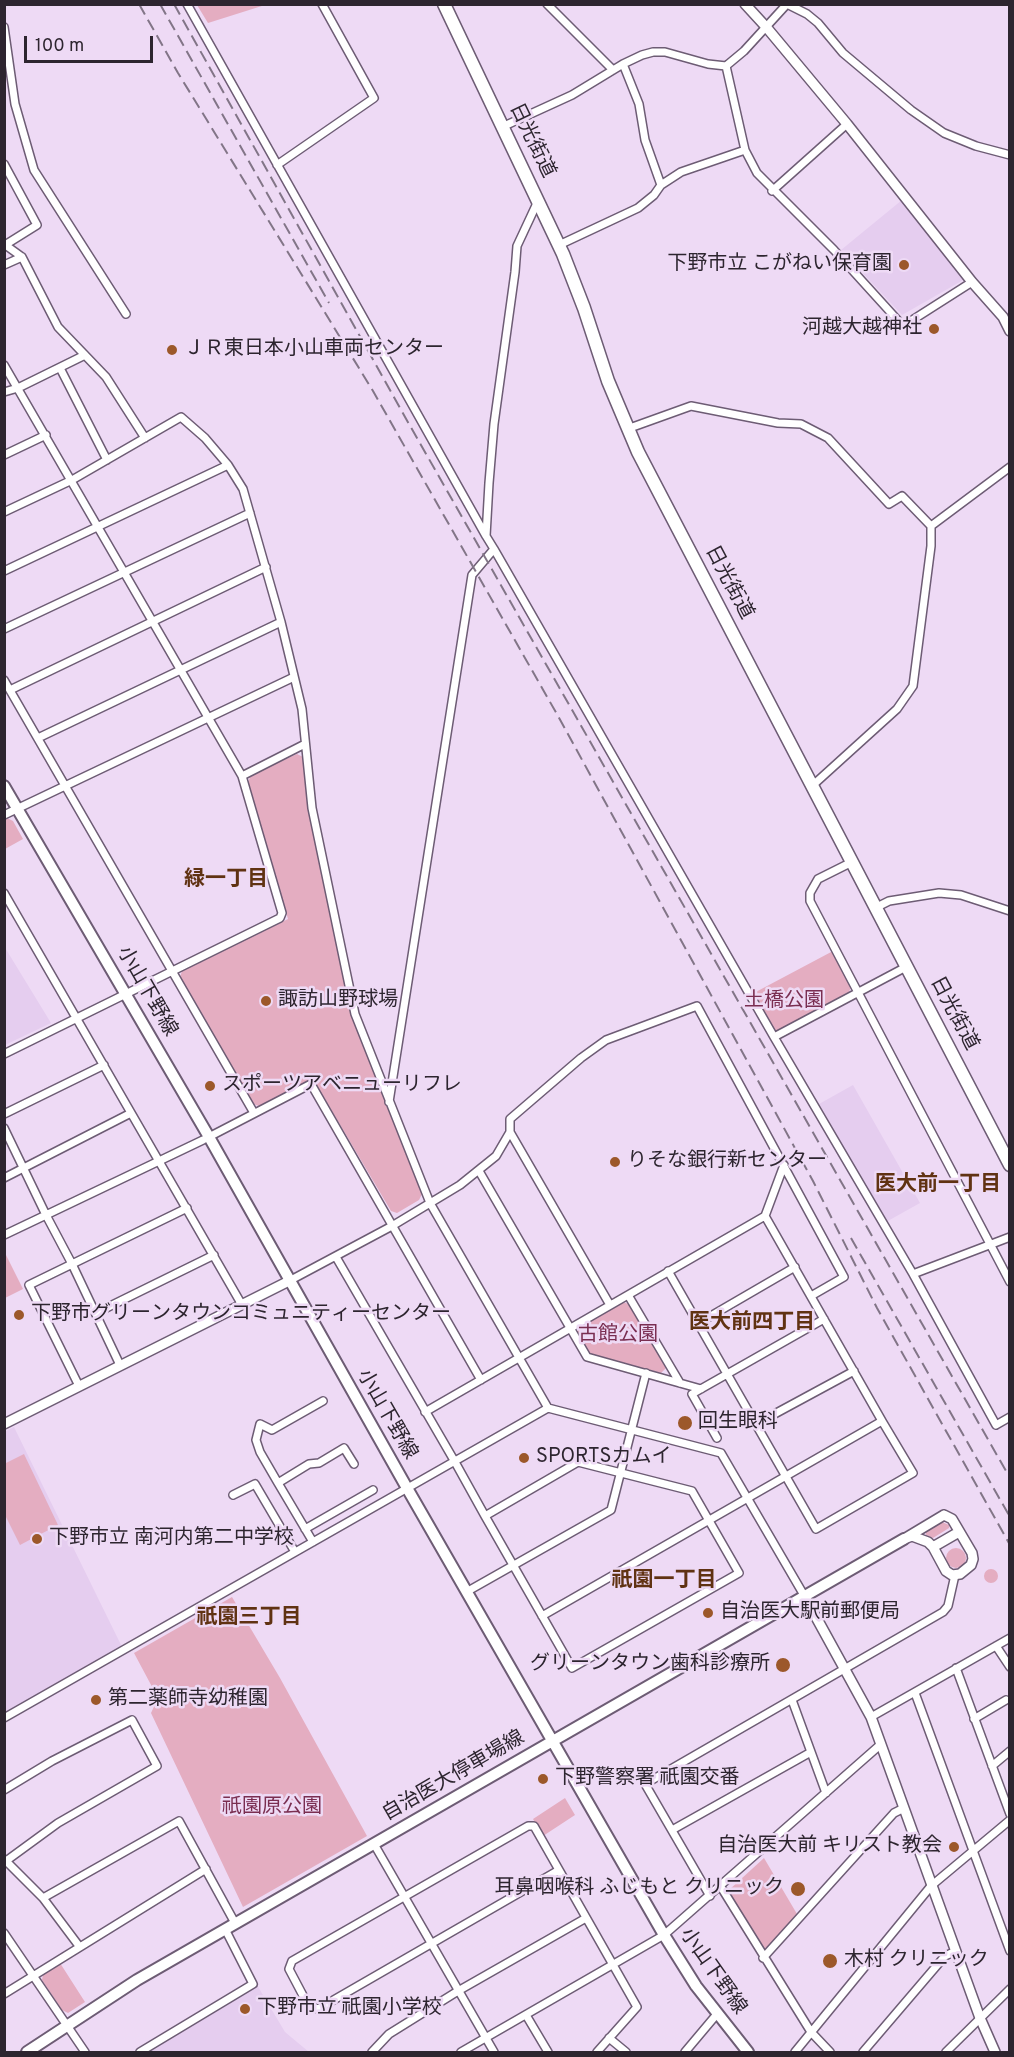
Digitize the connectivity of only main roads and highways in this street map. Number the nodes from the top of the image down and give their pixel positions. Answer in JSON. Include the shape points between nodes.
{"nodes":[{"id":1,"x":444,"y":4,"type":"edge"},
{"id":2,"x":4,"y":786,"type":"edge"},
{"id":3,"x":1010,"y":1165,"type":"edge"},
{"id":4,"x":904,"y":1539,"type":"road end"},
{"id":5,"x":553,"y":1741,"type":"junction"},
{"id":6,"x":27,"y":2052,"type":"edge"},
{"id":7,"x":748,"y":2052,"type":"edge"}],
"edges":[{"from":1,"to":3,"type":"highway","name":"日光街道","via":[[559,244],[627,429]]},
{"from":2,"to":5,"type":"main road","name":"小山下野線"},
{"from":4,"to":5,"type":"main road","name":"自治医大停車場線"},
{"from":5,"to":6,"type":"main road","name":"自治医大停車場線","via":[[137,1980]]},
{"from":5,"to":7,"type":"main road","name":"小山下野線","via":[[664,1935],[717,2014]]}]}
